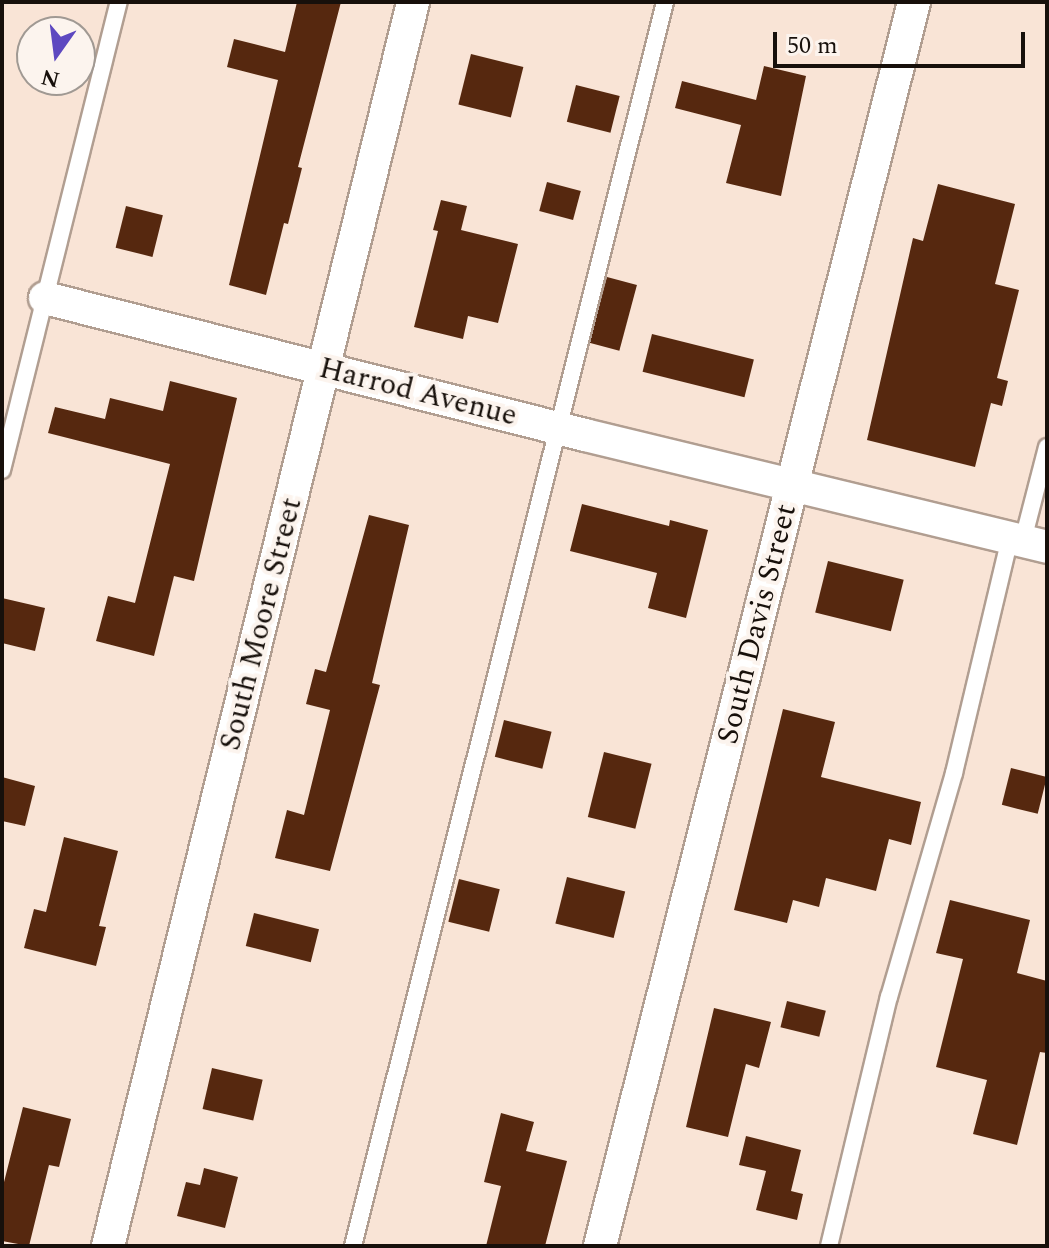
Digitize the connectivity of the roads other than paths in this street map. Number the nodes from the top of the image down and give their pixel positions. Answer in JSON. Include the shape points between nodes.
{"nodes":[{"id":1,"x":119,"y":2,"type":"edge"},
{"id":2,"x":413,"y":2,"type":"edge"},
{"id":3,"x":665,"y":2,"type":"edge"},
{"id":4,"x":914,"y":2,"type":"edge"},
{"id":5,"x":45,"y":298,"type":"junction"},
{"id":6,"x":324,"y":368,"type":"junction"},
{"id":7,"x":558,"y":428,"type":"junction"},
{"id":8,"x":1047,"y":447,"type":"edge"},
{"id":9,"x":2,"y":470,"type":"edge"},
{"id":10,"x":792,"y":484,"type":"junction"},
{"id":11,"x":1027,"y":542,"type":"edge"},
{"id":12,"x":108,"y":1246,"type":"edge"},
{"id":13,"x":353,"y":1246,"type":"edge"},
{"id":14,"x":600,"y":1246,"type":"edge"},
{"id":15,"x":829,"y":1246,"type":"edge"}],
"edges":[{"from":1,"to":5,"type":"lane"},
{"from":2,"to":6,"type":"street","name":"South Moore Street"},
{"from":3,"to":7,"type":"lane"},
{"from":4,"to":10,"type":"street","name":"South Davis Street"},
{"from":5,"to":6,"type":"street","name":"Harrod Avenue"},
{"from":5,"to":9,"type":"lane"},
{"from":6,"to":7,"type":"street","name":"Harrod Avenue"},
{"from":6,"to":12,"type":"street","name":"South Moore Street"},
{"from":7,"to":10,"type":"street","name":"Harrod Avenue"},
{"from":7,"to":13,"type":"lane"},
{"from":8,"to":11,"type":"lane"},
{"from":10,"to":11,"type":"street","name":"Harrod Avenue"},
{"from":10,"to":14,"type":"street","name":"South Davis Street"},
{"from":11,"to":15,"type":"lane","via":[[889,997]]}]}
